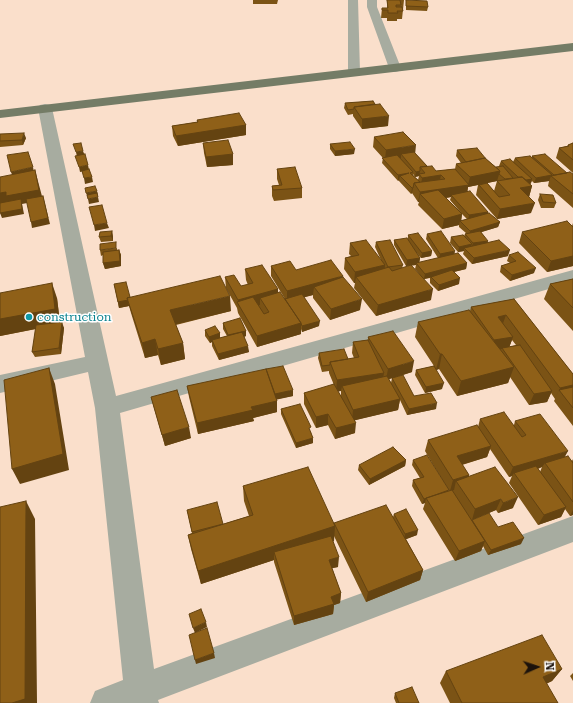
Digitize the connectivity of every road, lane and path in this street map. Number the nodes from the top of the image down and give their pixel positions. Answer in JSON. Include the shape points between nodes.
{"nodes":[{"id":1,"x":353,"y":0,"type":"edge"},
{"id":2,"x":372,"y":0,"type":"edge"},
{"id":3,"x":573,"y":47,"type":"edge"},
{"id":4,"x":396,"y":68,"type":"junction"},
{"id":5,"x":354,"y":72,"type":"junction"},
{"id":6,"x":45,"y":108,"type":"junction"},
{"id":7,"x":0,"y":114,"type":"edge"},
{"id":8,"x":573,"y":276,"type":"edge"},
{"id":9,"x":97,"y":362,"type":"junction"},
{"id":10,"x":0,"y":384,"type":"edge"},
{"id":11,"x":107,"y":408,"type":"junction"},
{"id":12,"x":573,"y":530,"type":"edge"},
{"id":13,"x":141,"y":697,"type":"edge"},
{"id":14,"x":107,"y":703,"type":"edge"}],
"edges":[{"from":1,"to":5,"type":"street"},
{"from":2,"to":4,"type":"street","via":[[372,7]]},
{"from":3,"to":4,"type":"main road"},
{"from":4,"to":5,"type":"main road"},
{"from":5,"to":6,"type":"main road"},
{"from":6,"to":7,"type":"main road"},
{"from":6,"to":9,"type":"street"},
{"from":8,"to":11,"type":"street"},
{"from":9,"to":10,"type":"street"},
{"from":9,"to":11,"type":"street"},
{"from":11,"to":13,"type":"street"},
{"from":12,"to":13,"type":"street"},
{"from":13,"to":14,"type":"street"}]}
